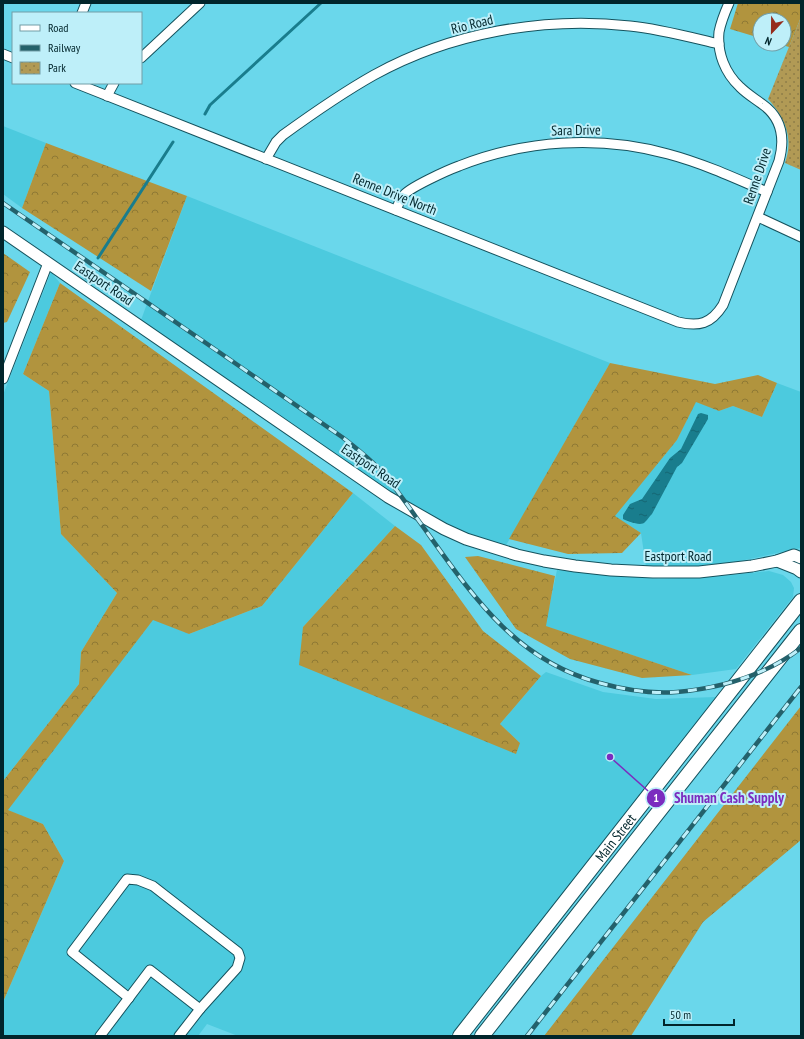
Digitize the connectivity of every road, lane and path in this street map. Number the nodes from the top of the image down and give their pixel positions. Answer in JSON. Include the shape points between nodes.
{"nodes":[{"id":1,"x":200,"y":3,"type":"edge"},
{"id":2,"x":729,"y":3,"type":"edge"},
{"id":3,"x":719,"y":44,"type":"junction"},
{"id":4,"x":142,"y":57,"type":"edge"},
{"id":5,"x":77,"y":84,"type":"edge"},
{"id":6,"x":113,"y":84,"type":"edge"},
{"id":7,"x":107,"y":96,"type":"junction"},
{"id":8,"x":266,"y":159,"type":"junction"},
{"id":9,"x":767,"y":192,"type":"junction"},
{"id":10,"x":396,"y":210,"type":"junction"},
{"id":11,"x":758,"y":217,"type":"junction"},
{"id":12,"x":3,"y":232,"type":"edge"},
{"id":13,"x":801,"y":237,"type":"edge"},
{"id":14,"x":48,"y":263,"type":"junction"},
{"id":15,"x":707,"y":322,"type":"joint"},
{"id":16,"x":3,"y":379,"type":"edge"},
{"id":17,"x":799,"y":555,"type":"edge"},
{"id":18,"x":777,"y":561,"type":"junction"},
{"id":19,"x":801,"y":572,"type":"edge"},
{"id":20,"x":801,"y":601,"type":"edge"},
{"id":21,"x":801,"y":631,"type":"edge"},
{"id":22,"x":660,"y":781,"type":"junction"},
{"id":23,"x":674,"y":792,"type":"junction"},
{"id":24,"x":503,"y":982,"type":"junction"},
{"id":25,"x":516,"y":993,"type":"junction"},
{"id":26,"x":129,"y":998,"type":"junction"},
{"id":27,"x":200,"y":1009,"type":"junction"},
{"id":28,"x":100,"y":1036,"type":"edge"},
{"id":29,"x":180,"y":1036,"type":"edge"},
{"id":30,"x":460,"y":1036,"type":"edge"},
{"id":31,"x":482,"y":1036,"type":"edge"}],
"edges":[{"from":1,"to":4,"type":"street"},
{"from":2,"to":3,"type":"street","name":"Renne Drive","via":[[719,32]]},
{"from":3,"to":8,"type":"street","name":"Rio Road","via":[[660,30],[601,24],[539,25],[483,34],[431,50],[375,74],[330,100],[283,135]]},
{"from":3,"to":9,"type":"street","name":"Renne Drive","via":[[720,54],[731,78],[772,113],[780,128],[783,143],[780,161]]},
{"from":5,"to":7,"type":"street","name":"Renne Drive North"},
{"from":6,"to":7,"type":"street"},
{"from":7,"to":8,"type":"street","name":"Renne Drive North"},
{"from":8,"to":10,"type":"street","name":"Renne Drive North"},
{"from":9,"to":10,"type":"street","name":"Sara Drive","via":[[695,162],[642,148],[588,142],[560,143],[503,152],[448,170],[403,195]]},
{"from":9,"to":11,"type":"street","name":"Renne Drive"},
{"from":10,"to":15,"type":"street","name":"Renne Drive North","via":[[678,322],[698,325]]},
{"from":11,"to":13,"type":"street"},
{"from":11,"to":15,"type":"street","name":"Renne Drive","via":[[723,305]]},
{"from":12,"to":14,"type":"street","name":"Eastport Road"},
{"from":14,"to":16,"type":"street"},
{"from":14,"to":18,"type":"street","name":"Eastport Road","via":[[388,497],[466,539],[544,561],[611,570],[700,572]]},
{"from":17,"to":18,"type":"street","name":"Eastport Road"},
{"from":18,"to":19,"type":"street"},
{"from":20,"to":22,"type":"main road","name":"Main Street"},
{"from":21,"to":23,"type":"main road","name":"Main Street"},
{"from":22,"to":23,"type":"street"},
{"from":22,"to":24,"type":"main road","name":"Main Street"},
{"from":23,"to":25,"type":"main road","name":"Main Street"},
{"from":24,"to":25,"type":"street"},
{"from":24,"to":30,"type":"main road","name":"Main Street"},
{"from":25,"to":31,"type":"main road","name":"Main Street"},
{"from":26,"to":27,"type":"street","via":[[150,970]]},
{"from":26,"to":27,"type":"street","via":[[72,952],[127,879],[153,886],[238,952],[240,958],[237,968]]},
{"from":26,"to":28,"type":"street"},
{"from":27,"to":29,"type":"street"}]}
